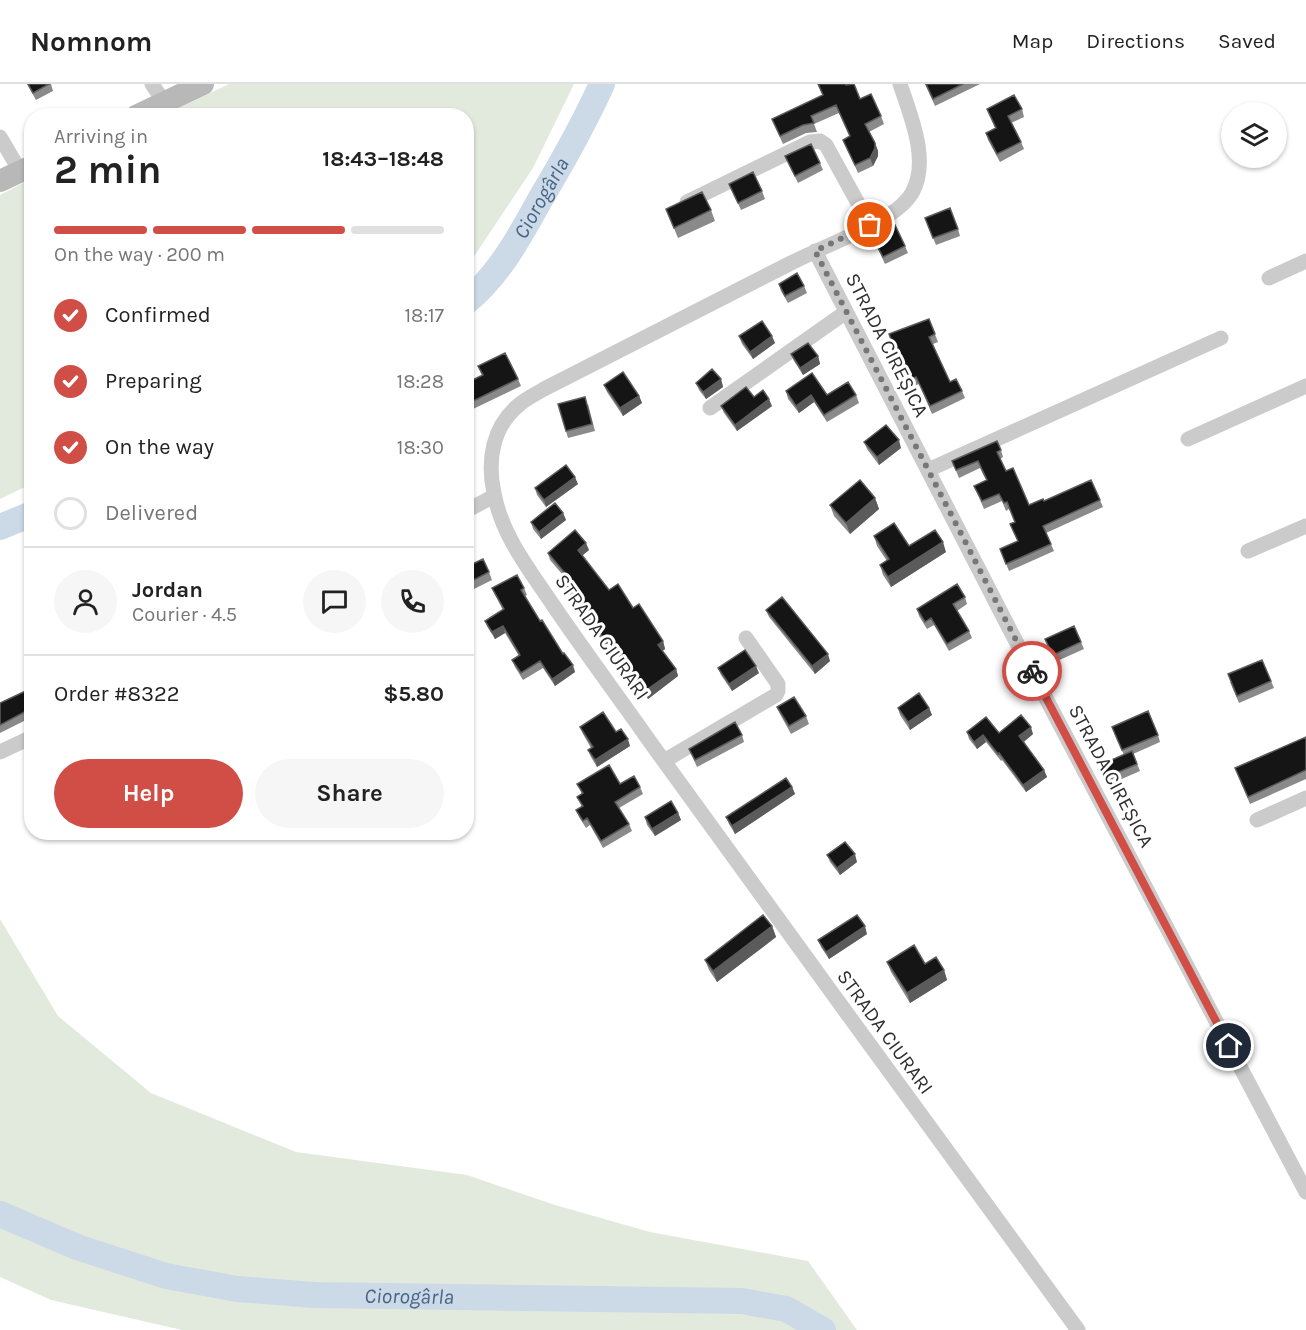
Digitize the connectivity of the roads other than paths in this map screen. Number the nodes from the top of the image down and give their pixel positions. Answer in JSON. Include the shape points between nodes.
{"nodes":[{"id":1,"x":203,"y":84,"type":"edge"},
{"id":2,"x":900,"y":84,"type":"edge"},
{"id":3,"x":158,"y":93,"type":"edge"},
{"id":4,"x":144,"y":108,"type":"edge"},
{"id":5,"x":0,"y":137,"type":"edge"},
{"id":6,"x":17,"y":172,"type":"edge"},
{"id":7,"x":678,"y":206,"type":"edge"},
{"id":8,"x":870,"y":225,"type":"junction"},
{"id":9,"x":815,"y":251,"type":"junction"},
{"id":10,"x":1306,"y":261,"type":"edge"},
{"id":11,"x":1269,"y":278,"type":"dead end"},
{"id":12,"x":846,"y":312,"type":"junction"},
{"id":13,"x":1221,"y":338,"type":"dead end"},
{"id":14,"x":1306,"y":386,"type":"edge"},
{"id":15,"x":710,"y":408,"type":"dead end"},
{"id":16,"x":1188,"y":438,"type":"dead end"},
{"id":17,"x":928,"y":470,"type":"junction"},
{"id":18,"x":494,"y":496,"type":"junction"},
{"id":19,"x":474,"y":507,"type":"edge"},
{"id":20,"x":1306,"y":526,"type":"edge"},
{"id":21,"x":1248,"y":551,"type":"dead end"},
{"id":22,"x":746,"y":638,"type":"dead end"},
{"id":23,"x":24,"y":741,"type":"edge"},
{"id":24,"x":0,"y":753,"type":"edge"},
{"id":25,"x":664,"y":761,"type":"junction"},
{"id":26,"x":1306,"y":798,"type":"edge"},
{"id":27,"x":1257,"y":820,"type":"dead end"},
{"id":28,"x":1306,"y":1192,"type":"edge"},
{"id":29,"x":1078,"y":1330,"type":"edge"}],
"edges":[{"from":1,"to":3,"type":"street"},
{"from":2,"to":8,"type":"street","name":"STRADA CIURARI","via":[[917,142],[918,180],[908,200]]},
{"from":3,"to":4,"type":"street"},
{"from":5,"to":6,"type":"street"},
{"from":7,"to":8,"type":"street","via":[[819,141],[826,145]]},
{"from":8,"to":9,"type":"street","name":"STRADA CIURARI"},
{"from":9,"to":12,"type":"street","name":"STRADA CIREȘICA"},
{"from":9,"to":18,"type":"street","name":"STRADA CIURARI","via":[[519,405],[503,421],[491,451]]},
{"from":10,"to":11,"type":"street"},
{"from":12,"to":15,"type":"street"},
{"from":12,"to":17,"type":"street","name":"STRADA CIREȘICA"},
{"from":13,"to":17,"type":"street"},
{"from":14,"to":16,"type":"street"},
{"from":17,"to":28,"type":"street","name":"STRADA CIREȘICA"},
{"from":18,"to":19,"type":"street"},
{"from":18,"to":25,"type":"street","name":"STRADA CIURARI","via":[[512,544]]},
{"from":20,"to":21,"type":"street"},
{"from":22,"to":25,"type":"street","via":[[778,684],[776,695]]},
{"from":23,"to":24,"type":"street"},
{"from":25,"to":29,"type":"street","name":"STRADA CIURARI"},
{"from":26,"to":27,"type":"street"}]}
